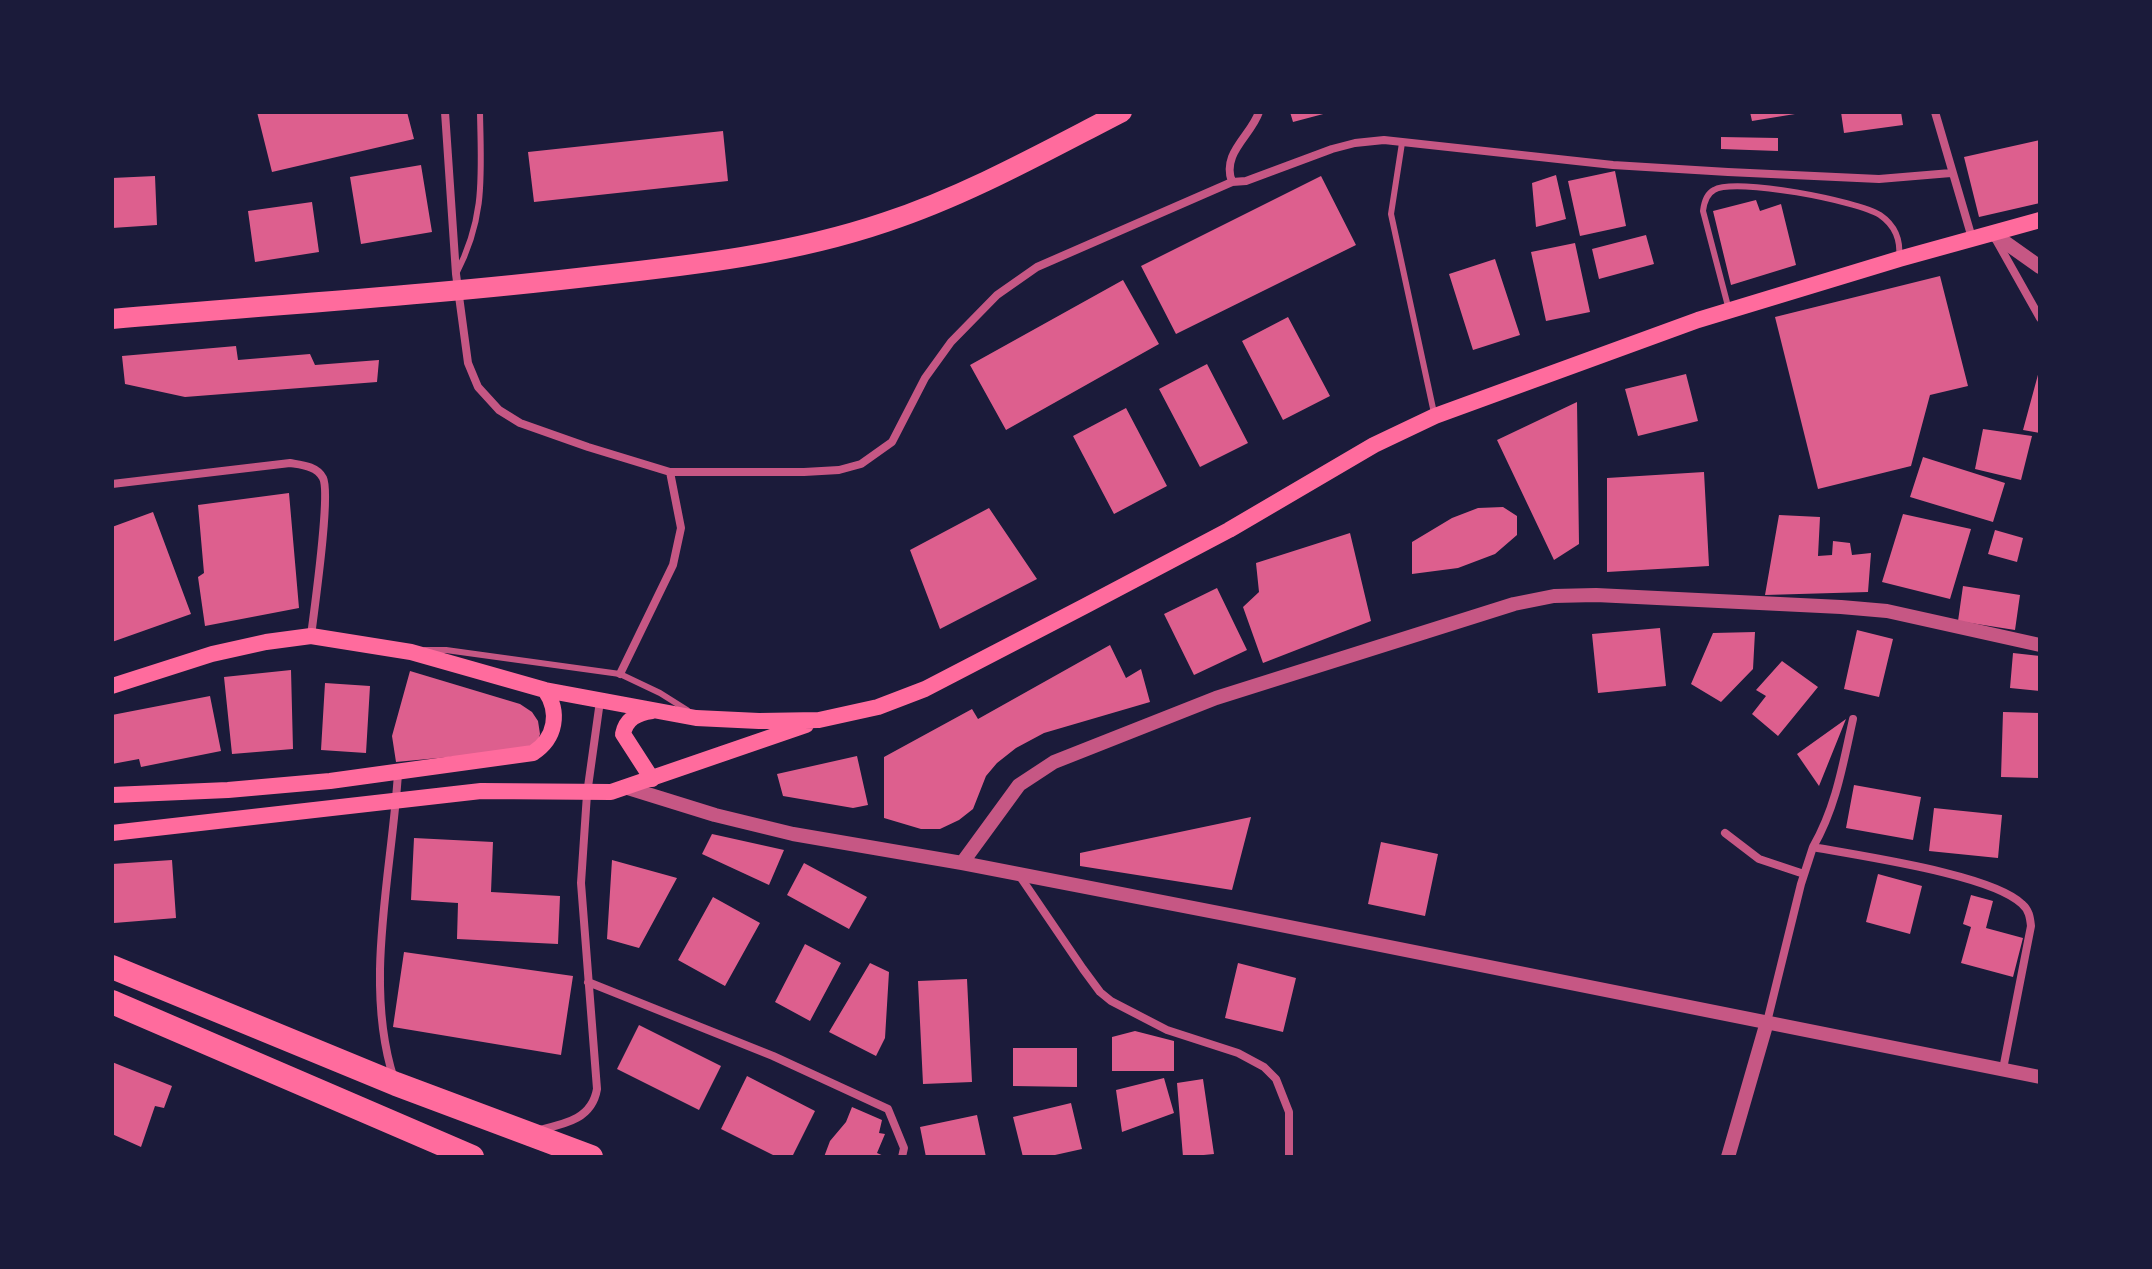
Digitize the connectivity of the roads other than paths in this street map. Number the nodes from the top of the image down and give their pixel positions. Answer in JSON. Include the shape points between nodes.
{"nodes":[{"id":1,"x":445,"y":112,"type":"edge"},
{"id":2,"x":480,"y":112,"type":"edge"},
{"id":3,"x":1122,"y":112,"type":"edge"},
{"id":4,"x":1259,"y":112,"type":"edge"},
{"id":5,"x":1935,"y":112,"type":"edge"},
{"id":6,"x":1402,"y":143,"type":"junction"},
{"id":7,"x":1951,"y":173,"type":"junction"},
{"id":8,"x":1232,"y":182,"type":"junction"},
{"id":9,"x":2040,"y":220,"type":"edge"},
{"id":10,"x":1992,"y":233,"type":"junction"},
{"id":11,"x":1972,"y":238,"type":"junction"},
{"id":12,"x":1899,"y":259,"type":"junction"},
{"id":13,"x":2040,"y":267,"type":"edge"},
{"id":14,"x":457,"y":283,"type":"junction"},
{"id":15,"x":1729,"y":310,"type":"junction"},
{"id":16,"x":2040,"y":318,"type":"edge"},
{"id":17,"x":112,"y":319,"type":"edge"},
{"id":18,"x":1435,"y":416,"type":"junction"},
{"id":19,"x":670,"y":472,"type":"junction"},
{"id":20,"x":112,"y":484,"type":"edge"},
{"id":21,"x":311,"y":636,"type":"junction"},
{"id":22,"x":2040,"y":645,"type":"edge"},
{"id":23,"x":411,"y":652,"type":"junction"},
{"id":24,"x":620,"y":674,"type":"junction"},
{"id":25,"x":112,"y":686,"type":"edge"},
{"id":26,"x":545,"y":690,"type":"junction"},
{"id":27,"x":600,"y":701,"type":"junction"},
{"id":28,"x":657,"y":710,"type":"junction"},
{"id":29,"x":696,"y":718,"type":"junction"},
{"id":30,"x":1853,"y":719,"type":"dead end"},
{"id":31,"x":819,"y":720,"type":"junction"},
{"id":32,"x":398,"y":773,"type":"junction"},
{"id":33,"x":652,"y":779,"type":"junction"},
{"id":34,"x":628,"y":788,"type":"junction"},
{"id":35,"x":587,"y":794,"type":"junction"},
{"id":36,"x":112,"y":795,"type":"edge"},
{"id":37,"x":397,"y":800,"type":"junction"},
{"id":38,"x":112,"y":833,"type":"edge"},
{"id":39,"x":1725,"y":833,"type":"dead end"},
{"id":40,"x":1813,"y":847,"type":"junction"},
{"id":41,"x":962,"y":863,"type":"junction"},
{"id":42,"x":1804,"y":874,"type":"junction"},
{"id":43,"x":1019,"y":875,"type":"junction"},
{"id":44,"x":112,"y":967,"type":"edge"},
{"id":45,"x":588,"y":982,"type":"junction"},
{"id":46,"x":112,"y":1002,"type":"edge"},
{"id":47,"x":1767,"y":1022,"type":"junction"},
{"id":48,"x":2003,"y":1069,"type":"junction"},
{"id":49,"x":2040,"y":1077,"type":"edge"},
{"id":50,"x":396,"y":1084,"type":"junction"},
{"id":51,"x":523,"y":1132,"type":"junction"},
{"id":52,"x":466,"y":1156,"type":"edge"},
{"id":53,"x":591,"y":1157,"type":"edge"},
{"id":54,"x":902,"y":1157,"type":"edge"},
{"id":55,"x":1289,"y":1157,"type":"edge"},
{"id":56,"x":1728,"y":1157,"type":"edge"}],
"edges":[{"from":1,"to":14,"type":"street"},
{"from":2,"to":14,"type":"lane","via":[[479,214]]},
{"from":3,"to":14,"type":"main road","via":[[941,202],[831,239],[717,262]]},
{"from":4,"to":8,"type":"street","via":[[1232,156]]},
{"from":5,"to":7,"type":"street"},
{"from":6,"to":7,"type":"street","via":[[1728,172],[1879,179]]},
{"from":6,"to":8,"type":"street","via":[[1355,143]]},
{"from":6,"to":18,"type":"lane","via":[[1391,214]]},
{"from":7,"to":11,"type":"street"},
{"from":8,"to":19,"type":"street","via":[[1037,267],[997,295],[925,378],[892,442],[861,464],[804,472]]},
{"from":9,"to":10,"type":"main road"},
{"from":10,"to":11,"type":"main road"},
{"from":10,"to":13,"type":"street"},
{"from":10,"to":16,"type":"street"},
{"from":11,"to":12,"type":"main road"},
{"from":12,"to":15,"type":"main road"},
{"from":12,"to":15,"type":"lane","via":[[1898,236],[1877,213],[1791,190],[1724,186],[1707,196],[1703,211]]},
{"from":14,"to":17,"type":"main road"},
{"from":14,"to":19,"type":"street","via":[[472,377],[499,410],[534,428]]},
{"from":15,"to":18,"type":"main road"},
{"from":18,"to":31,"type":"main road","via":[[925,689],[878,707]]},
{"from":19,"to":24,"type":"street","via":[[681,528],[673,565]]},
{"from":20,"to":21,"type":"street","via":[[290,463],[319,472],[325,483],[324,508]]},
{"from":21,"to":23,"type":"main road"},
{"from":21,"to":25,"type":"main road","via":[[212,654]]},
{"from":22,"to":41,"type":"street","via":[[1887,611],[1841,607],[1596,595],[1514,604],[1216,698],[1054,762],[1019,785]]},
{"from":23,"to":24,"type":"lane","via":[[457,651]]},
{"from":23,"to":26,"type":"main road"},
{"from":24,"to":29,"type":"lane"},
{"from":26,"to":27,"type":"main road"},
{"from":26,"to":32,"type":"main road","via":[[555,713],[551,733],[533,753]]},
{"from":27,"to":28,"type":"main road"},
{"from":27,"to":35,"type":"street"},
{"from":28,"to":29,"type":"main road"},
{"from":28,"to":33,"type":"main road","via":[[632,717],[623,734]]},
{"from":29,"to":31,"type":"main road"},
{"from":30,"to":40,"type":"street","via":[[1834,802]]},
{"from":31,"to":33,"type":"main road"},
{"from":32,"to":36,"type":"main road"},
{"from":32,"to":37,"type":"street"},
{"from":33,"to":34,"type":"main road"},
{"from":34,"to":35,"type":"main road"},
{"from":34,"to":41,"type":"street","via":[[793,834]]},
{"from":35,"to":37,"type":"main road","via":[[481,791]]},
{"from":35,"to":45,"type":"street","via":[[581,883]]},
{"from":37,"to":38,"type":"main road"},
{"from":37,"to":50,"type":"street","via":[[379,998]]},
{"from":39,"to":42,"type":"street","via":[[1759,859]]},
{"from":40,"to":42,"type":"street"},
{"from":40,"to":48,"type":"street","via":[[1985,885],[2023,905],[2031,926]]},
{"from":41,"to":43,"type":"street"},
{"from":42,"to":47,"type":"street"},
{"from":43,"to":47,"type":"street"},
{"from":43,"to":55,"type":"street","via":[[1111,1001],[1167,1030],[1238,1053],[1276,1079],[1289,1112]]},
{"from":44,"to":50,"type":"highway"},
{"from":45,"to":51,"type":"street","via":[[595,1098],[577,1119]]},
{"from":45,"to":54,"type":"street","via":[[888,1109],[904,1148]]},
{"from":46,"to":52,"type":"highway"},
{"from":47,"to":48,"type":"street"},
{"from":47,"to":56,"type":"street"},
{"from":48,"to":49,"type":"street"},
{"from":50,"to":51,"type":"highway"},
{"from":51,"to":53,"type":"highway"}]}
